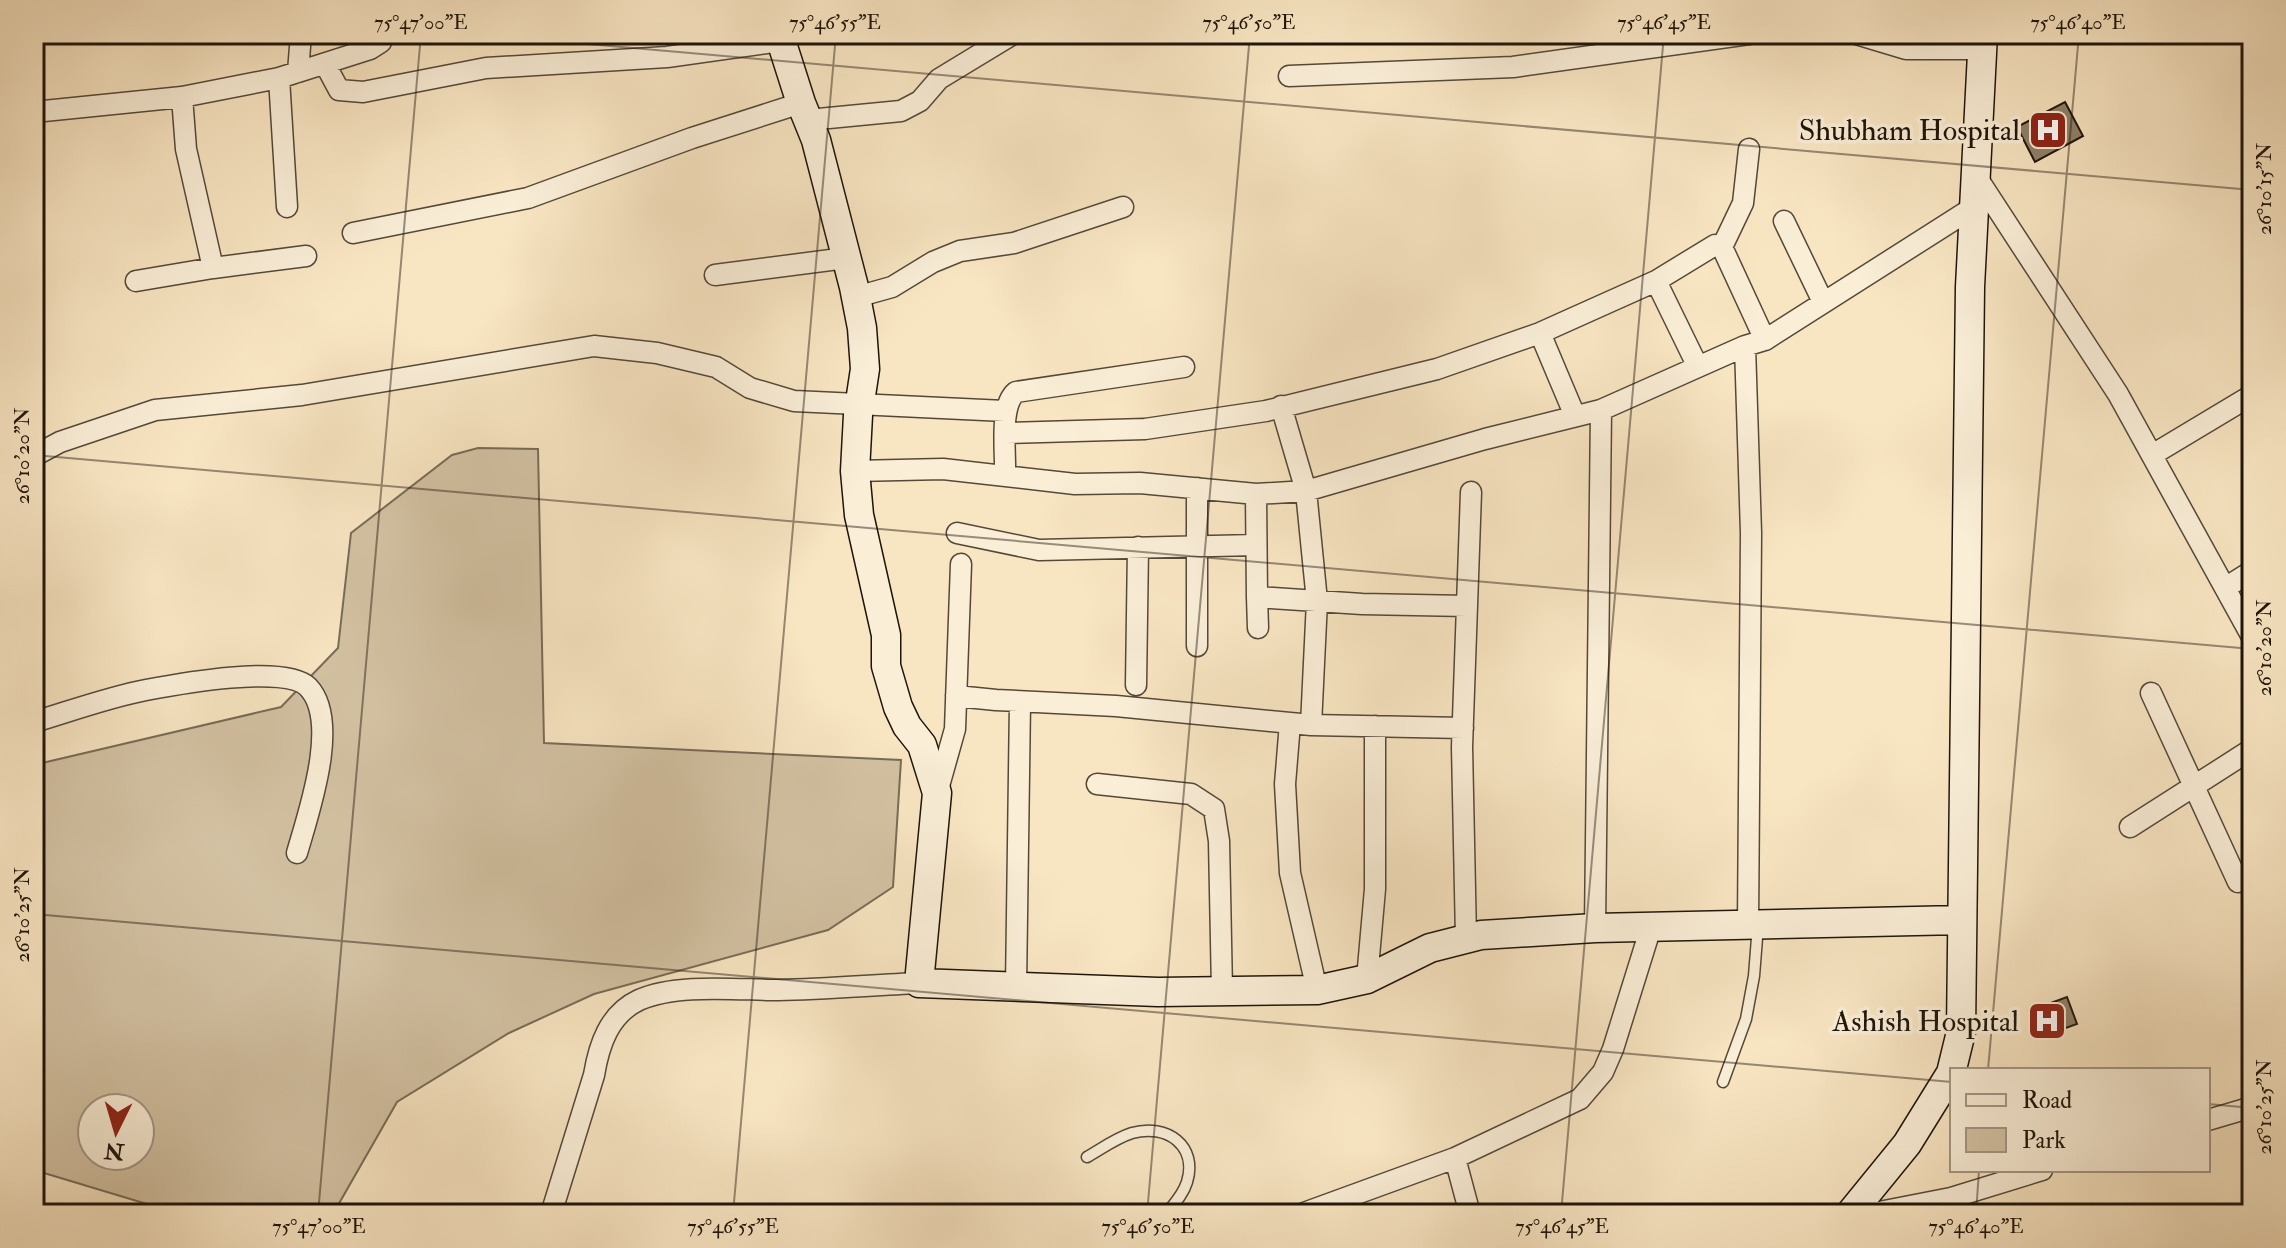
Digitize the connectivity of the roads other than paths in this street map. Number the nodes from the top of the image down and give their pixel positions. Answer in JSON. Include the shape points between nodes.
{"nodes":[{"id":1,"x":301,"y":34,"type":"edge"},
{"id":2,"x":384,"y":34,"type":"edge"},
{"id":3,"x":1013,"y":34,"type":"edge"},
{"id":4,"x":1749,"y":34,"type":"edge"},
{"id":5,"x":1856,"y":34,"type":"edge"},
{"id":6,"x":780,"y":38,"type":"edge"},
{"id":7,"x":1983,"y":42,"type":"edge"},
{"id":8,"x":325,"y":64,"type":"junction"},
{"id":9,"x":289,"y":75,"type":"junction"},
{"id":10,"x":1289,"y":76,"type":"dead end"},
{"id":11,"x":182,"y":97,"type":"junction"},
{"id":12,"x":34,"y":112,"type":"edge"},
{"id":13,"x":805,"y":112,"type":"junction"},
{"id":14,"x":1749,"y":149,"type":"dead end"},
{"id":15,"x":1976,"y":176,"type":"junction"},
{"id":16,"x":287,"y":207,"type":"dead end"},
{"id":17,"x":1123,"y":207,"type":"dead end"},
{"id":18,"x":1974,"y":207,"type":"junction"},
{"id":19,"x":1784,"y":221,"type":"dead end"},
{"id":20,"x":353,"y":233,"type":"dead end"},
{"id":21,"x":1722,"y":247,"type":"junction"},
{"id":22,"x":306,"y":256,"type":"dead end"},
{"id":23,"x":846,"y":258,"type":"junction"},
{"id":24,"x":213,"y":268,"type":"junction"},
{"id":25,"x":715,"y":275,"type":"dead end"},
{"id":26,"x":136,"y":281,"type":"dead end"},
{"id":27,"x":1656,"y":281,"type":"junction"},
{"id":28,"x":856,"y":297,"type":"junction"},
{"id":29,"x":1823,"y":302,"type":"junction"},
{"id":30,"x":1540,"y":333,"type":"junction"},
{"id":31,"x":1765,"y":340,"type":"junction"},
{"id":32,"x":1745,"y":346,"type":"junction"},
{"id":33,"x":1184,"y":367,"type":"dead end"},
{"id":34,"x":1698,"y":367,"type":"junction"},
{"id":35,"x":2252,"y":395,"type":"edge"},
{"id":36,"x":860,"y":405,"type":"junction"},
{"id":37,"x":1281,"y":406,"type":"junction"},
{"id":38,"x":1601,"y":410,"type":"junction"},
{"id":39,"x":1005,"y":411,"type":"junction"},
{"id":40,"x":1575,"y":416,"type":"junction"},
{"id":41,"x":1006,"y":433,"type":"junction"},
{"id":42,"x":2152,"y":455,"type":"junction"},
{"id":43,"x":34,"y":456,"type":"edge"},
{"id":44,"x":855,"y":471,"type":"junction"},
{"id":45,"x":1005,"y":475,"type":"junction"},
{"id":46,"x":1197,"y":488,"type":"junction"},
{"id":47,"x":1306,"y":491,"type":"junction"},
{"id":48,"x":1471,"y":492,"type":"dead end"},
{"id":49,"x":1256,"y":494,"type":"junction"},
{"id":50,"x":957,"y":533,"type":"dead end"},
{"id":51,"x":1256,"y":545,"type":"junction"},
{"id":52,"x":1199,"y":546,"type":"junction"},
{"id":53,"x":1138,"y":547,"type":"junction"},
{"id":54,"x":961,"y":564,"type":"dead end"},
{"id":55,"x":2252,"y":571,"type":"edge"},
{"id":56,"x":2225,"y":588,"type":"junction"},
{"id":57,"x":1257,"y":597,"type":"junction"},
{"id":58,"x":1467,"y":597,"type":"junction"},
{"id":59,"x":1317,"y":601,"type":"junction"},
{"id":60,"x":1258,"y":628,"type":"dead end"},
{"id":61,"x":2252,"y":637,"type":"edge"},
{"id":62,"x":1197,"y":646,"type":"dead end"},
{"id":63,"x":1136,"y":685,"type":"dead end"},
{"id":64,"x":2151,"y":693,"type":"dead end"},
{"id":65,"x":956,"y":696,"type":"junction"},
{"id":66,"x":1020,"y":702,"type":"junction"},
{"id":67,"x":34,"y":722,"type":"edge"},
{"id":68,"x":1290,"y":723,"type":"junction"},
{"id":69,"x":1311,"y":725,"type":"junction"},
{"id":70,"x":1375,"y":726,"type":"junction"},
{"id":71,"x":1463,"y":728,"type":"junction"},
{"id":72,"x":2252,"y":749,"type":"edge"},
{"id":73,"x":1097,"y":784,"type":"dead end"},
{"id":74,"x":2194,"y":787,"type":"junction"},
{"id":75,"x":937,"y":793,"type":"junction"},
{"id":76,"x":2130,"y":827,"type":"dead end"},
{"id":77,"x":297,"y":853,"type":"dead end"},
{"id":78,"x":2238,"y":882,"type":"dead end"},
{"id":79,"x":1961,"y":920,"type":"junction"},
{"id":80,"x":1753,"y":925,"type":"junction"},
{"id":81,"x":1651,"y":927,"type":"junction"},
{"id":82,"x":1595,"y":928,"type":"junction"},
{"id":83,"x":1466,"y":938,"type":"junction"},
{"id":84,"x":1367,"y":979,"type":"junction"},
{"id":85,"x":919,"y":983,"type":"junction"},
{"id":86,"x":1016,"y":987,"type":"junction"},
{"id":87,"x":1317,"y":990,"type":"junction"},
{"id":88,"x":1222,"y":991,"type":"junction"},
{"id":89,"x":1952,"y":1068,"type":"edge"},
{"id":90,"x":1950,"y":1075,"type":"edge"},
{"id":91,"x":1723,"y":1082,"type":"dead end"},
{"id":92,"x":2252,"y":1107,"type":"edge"},
{"id":93,"x":2210,"y":1119,"type":"edge"},
{"id":94,"x":1087,"y":1157,"type":"dead end"},
{"id":95,"x":1455,"y":1158,"type":"junction"},
{"id":96,"x":2036,"y":1172,"type":"edge"},
{"id":97,"x":1304,"y":1213,"type":"edge"},
{"id":98,"x":551,"y":1214,"type":"edge"},
{"id":99,"x":1166,"y":1214,"type":"edge"},
{"id":100,"x":1470,"y":1214,"type":"edge"},
{"id":101,"x":1850,"y":1214,"type":"edge"},
{"id":102,"x":1869,"y":1214,"type":"edge"}],
"edges":[{"from":1,"to":9,"type":"street"},
{"from":2,"to":8,"type":"street","via":[[370,49]]},
{"from":3,"to":13,"type":"street","via":[[939,79],[912,107]]},
{"from":4,"to":10,"type":"street","via":[[1513,67]]},
{"from":5,"to":7,"type":"street","via":[[1906,49]]},
{"from":6,"to":8,"type":"street","via":[[667,57],[486,68],[348,93],[339,90]]},
{"from":6,"to":13,"type":"street"},
{"from":7,"to":15,"type":"street"},
{"from":8,"to":9,"type":"street"},
{"from":9,"to":11,"type":"street"},
{"from":9,"to":16,"type":"street"},
{"from":11,"to":12,"type":"street"},
{"from":11,"to":24,"type":"street","via":[[186,149]]},
{"from":13,"to":20,"type":"street","via":[[692,138],[528,198]]},
{"from":13,"to":23,"type":"street"},
{"from":14,"to":21,"type":"street","via":[[1743,203]]},
{"from":15,"to":18,"type":"street"},
{"from":15,"to":42,"type":"street"},
{"from":17,"to":28,"type":"street","via":[[1014,243],[960,251],[892,287]]},
{"from":18,"to":29,"type":"street"},
{"from":18,"to":79,"type":"street"},
{"from":19,"to":29,"type":"street"},
{"from":21,"to":27,"type":"street","via":[[1715,245]]},
{"from":21,"to":31,"type":"street"},
{"from":22,"to":24,"type":"street"},
{"from":23,"to":25,"type":"street"},
{"from":23,"to":28,"type":"street"},
{"from":24,"to":26,"type":"street"},
{"from":27,"to":30,"type":"street"},
{"from":27,"to":34,"type":"street"},
{"from":28,"to":36,"type":"street","via":[[865,369]]},
{"from":29,"to":31,"type":"street"},
{"from":30,"to":37,"type":"street","via":[[1437,369]]},
{"from":30,"to":40,"type":"street"},
{"from":31,"to":32,"type":"street"},
{"from":32,"to":34,"type":"street"},
{"from":32,"to":80,"type":"street"},
{"from":33,"to":39,"type":"street","via":[[1026,388],[1009,398]]},
{"from":34,"to":38,"type":"street"},
{"from":35,"to":42,"type":"street"},
{"from":36,"to":39,"type":"street"},
{"from":36,"to":43,"type":"street","via":[[794,401],[750,388],[716,367],[594,346],[302,395],[155,410]]},
{"from":36,"to":44,"type":"street"},
{"from":37,"to":41,"type":"street","via":[[1145,429]]},
{"from":37,"to":47,"type":"street"},
{"from":38,"to":40,"type":"street"},
{"from":38,"to":82,"type":"street"},
{"from":39,"to":41,"type":"street"},
{"from":40,"to":47,"type":"street"},
{"from":41,"to":45,"type":"street"},
{"from":42,"to":56,"type":"street"},
{"from":44,"to":45,"type":"street","via":[[943,469]]},
{"from":44,"to":75,"type":"street","via":[[859,515],[886,635],[886,666],[898,707],[922,745]]},
{"from":45,"to":46,"type":"street","via":[[1075,484]]},
{"from":46,"to":49,"type":"street"},
{"from":46,"to":52,"type":"street"},
{"from":47,"to":49,"type":"street"},
{"from":47,"to":59,"type":"street"},
{"from":48,"to":58,"type":"street"},
{"from":49,"to":51,"type":"street"},
{"from":50,"to":53,"type":"street","via":[[1039,550]]},
{"from":51,"to":52,"type":"street"},
{"from":51,"to":57,"type":"street"},
{"from":52,"to":53,"type":"street"},
{"from":52,"to":62,"type":"street"},
{"from":53,"to":63,"type":"street"},
{"from":54,"to":65,"type":"street"},
{"from":55,"to":56,"type":"street"},
{"from":56,"to":61,"type":"street"},
{"from":57,"to":59,"type":"street"},
{"from":57,"to":60,"type":"street"},
{"from":58,"to":59,"type":"street"},
{"from":58,"to":71,"type":"street"},
{"from":59,"to":69,"type":"street"},
{"from":64,"to":74,"type":"street"},
{"from":65,"to":66,"type":"street"},
{"from":65,"to":75,"type":"street","via":[[951,751]]},
{"from":66,"to":68,"type":"street"},
{"from":66,"to":86,"type":"street"},
{"from":67,"to":77,"type":"street","via":[[145,690],[261,674],[292,678],[308,686],[318,705],[322,736],[319,779]]},
{"from":68,"to":69,"type":"street"},
{"from":68,"to":87,"type":"street","via":[[1285,784],[1290,873]]},
{"from":69,"to":70,"type":"street"},
{"from":70,"to":71,"type":"street"},
{"from":70,"to":84,"type":"street","via":[[1375,889]]},
{"from":71,"to":83,"type":"street"},
{"from":72,"to":74,"type":"street"},
{"from":73,"to":88,"type":"street","via":[[1191,794],[1214,809]]},
{"from":74,"to":76,"type":"street"},
{"from":74,"to":78,"type":"street"},
{"from":75,"to":85,"type":"street"},
{"from":79,"to":80,"type":"street"},
{"from":79,"to":89,"type":"street","via":[[1961,1032]]},
{"from":80,"to":81,"type":"street"},
{"from":80,"to":91,"type":"lane","via":[[1754,976],[1746,1019]]},
{"from":81,"to":82,"type":"street"},
{"from":81,"to":95,"type":"street","via":[[1603,1072],[1580,1099]]},
{"from":82,"to":83,"type":"street"},
{"from":83,"to":84,"type":"street","via":[[1430,948]]},
{"from":84,"to":87,"type":"street"},
{"from":85,"to":86,"type":"street"},
{"from":85,"to":98,"type":"street","via":[[736,988],[659,994],[637,1001],[610,1023],[597,1053]]},
{"from":86,"to":88,"type":"street"},
{"from":87,"to":88,"type":"street"},
{"from":90,"to":101,"type":"street","via":[[1907,1144]]},
{"from":92,"to":93,"type":"street"},
{"from":94,"to":99,"type":"lane","via":[[1132,1133],[1154,1131],[1181,1141],[1189,1169],[1180,1198]]},
{"from":95,"to":97,"type":"street"},
{"from":95,"to":100,"type":"street"},
{"from":96,"to":102,"type":"street","via":[[1951,1198]]}]}
